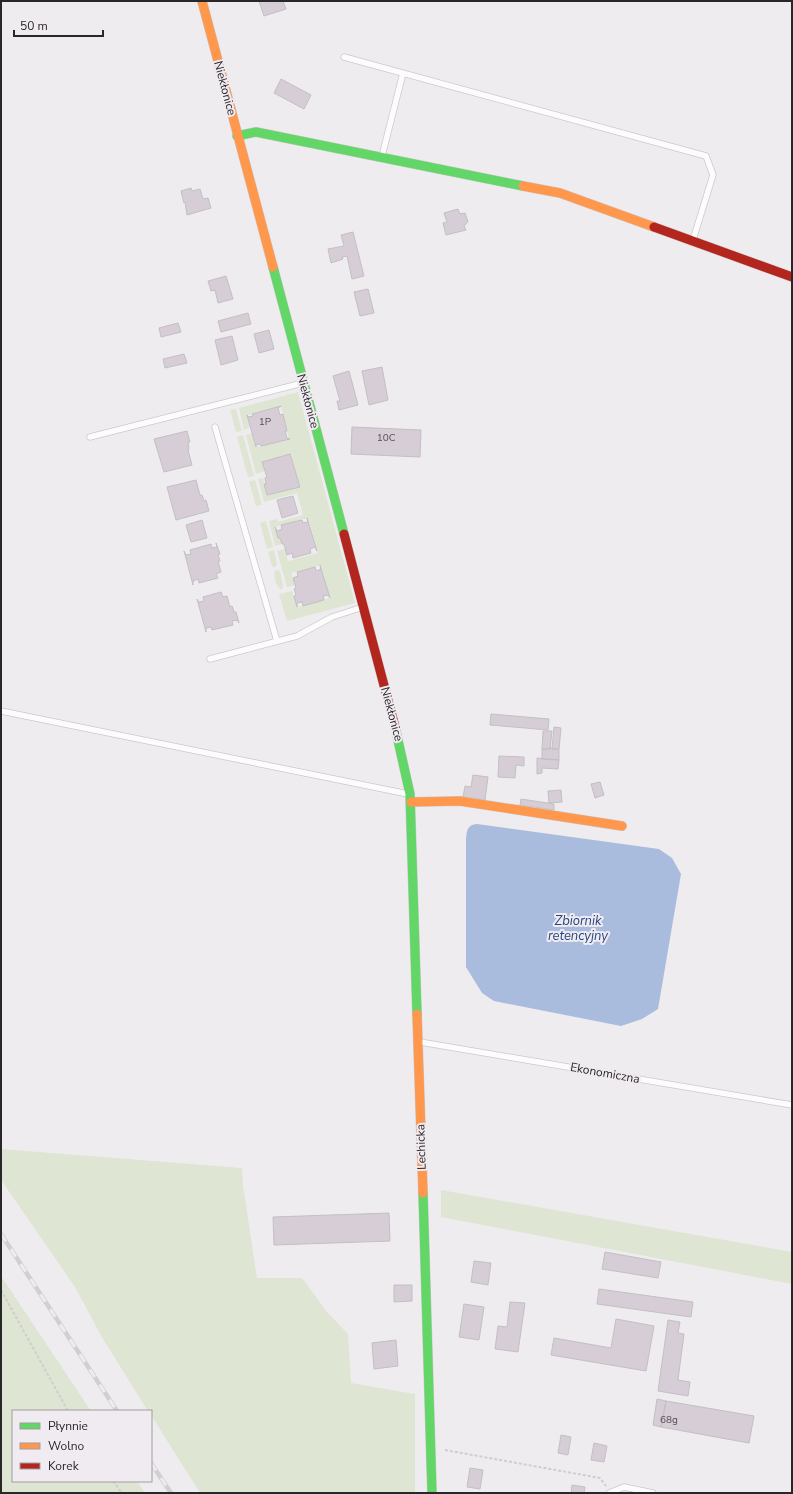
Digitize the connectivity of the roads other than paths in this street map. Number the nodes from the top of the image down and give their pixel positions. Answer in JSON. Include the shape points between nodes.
{"nodes":[{"id":1,"x":202,"y":1,"type":"edge"},
{"id":2,"x":344,"y":57,"type":"dead end"},
{"id":3,"x":403,"y":73,"type":"junction"},
{"id":4,"x":237,"y":136,"type":"junction"},
{"id":5,"x":381,"y":157,"type":"junction"},
{"id":6,"x":693,"y":242,"type":"junction"},
{"id":7,"x":792,"y":277,"type":"edge"},
{"id":8,"x":303,"y":383,"type":"junction"},
{"id":9,"x":215,"y":427,"type":"dead end"},
{"id":10,"x":90,"y":437,"type":"dead end"},
{"id":11,"x":363,"y":607,"type":"junction"},
{"id":12,"x":277,"y":641,"type":"junction"},
{"id":13,"x":210,"y":659,"type":"dead end"},
{"id":14,"x":1,"y":711,"type":"edge"},
{"id":15,"x":410,"y":798,"type":"junction"},
{"id":16,"x":622,"y":826,"type":"dead end"},
{"id":17,"x":418,"y":1042,"type":"junction"},
{"id":18,"x":792,"y":1105,"type":"edge"},
{"id":19,"x":432,"y":1493,"type":"edge"},
{"id":20,"x":610,"y":1493,"type":"edge"},
{"id":21,"x":654,"y":1493,"type":"edge"}],
"edges":[{"from":1,"to":4,"type":"street","name":"Niekłonice"},
{"from":2,"to":3,"type":"lane"},
{"from":3,"to":5,"type":"lane"},
{"from":3,"to":6,"type":"lane","via":[[706,156],[713,175]]},
{"from":4,"to":5,"type":"street","via":[[256,132]]},
{"from":4,"to":8,"type":"street","name":"Niekłonice"},
{"from":5,"to":6,"type":"street","via":[[560,193]]},
{"from":6,"to":7,"type":"street"},
{"from":8,"to":10,"type":"lane"},
{"from":8,"to":11,"type":"street","name":"Niekłonice"},
{"from":9,"to":12,"type":"lane"},
{"from":11,"to":12,"type":"lane","via":[[332,617],[298,636]]},
{"from":11,"to":15,"type":"street","name":"Niekłonice","via":[[399,741]]},
{"from":12,"to":13,"type":"lane"},
{"from":14,"to":15,"type":"lane"},
{"from":15,"to":16,"type":"street","via":[[460,801]]},
{"from":15,"to":17,"type":"street","name":"Lechicka"},
{"from":17,"to":18,"type":"lane","name":"Ekonomiczna"},
{"from":17,"to":19,"type":"street","name":"Lechicka"},
{"from":20,"to":21,"type":"lane","via":[[624,1487]]}]}
